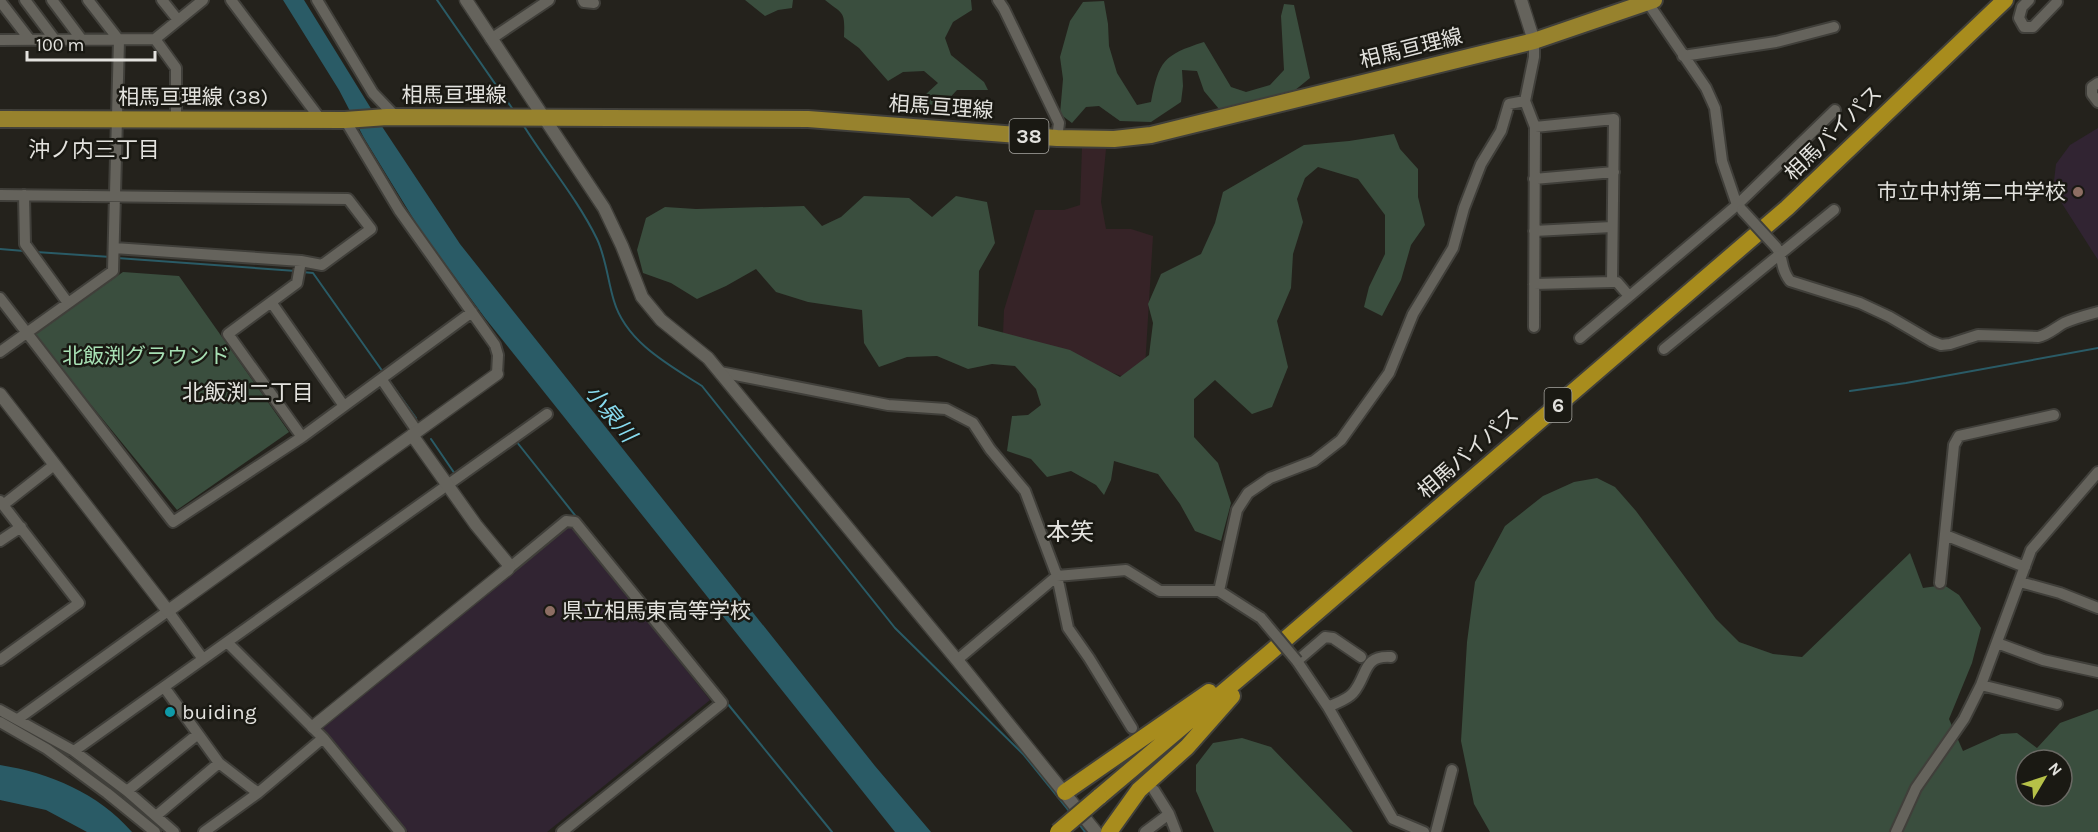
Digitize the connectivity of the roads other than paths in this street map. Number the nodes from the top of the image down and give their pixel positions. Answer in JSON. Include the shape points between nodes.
{"nodes":[{"id":1,"x":25,"y":0,"type":"edge"},
{"id":2,"x":52,"y":0,"type":"edge"},
{"id":3,"x":88,"y":0,"type":"edge"},
{"id":4,"x":162,"y":0,"type":"edge"},
{"id":5,"x":203,"y":0,"type":"edge"},
{"id":6,"x":231,"y":0,"type":"edge"},
{"id":7,"x":317,"y":0,"type":"edge"},
{"id":8,"x":466,"y":0,"type":"edge"},
{"id":9,"x":549,"y":0,"type":"edge"},
{"id":10,"x":583,"y":0,"type":"edge"},
{"id":11,"x":998,"y":0,"type":"edge"},
{"id":12,"x":1521,"y":0,"type":"edge"},
{"id":13,"x":2005,"y":0,"type":"edge"},
{"id":14,"x":2029,"y":0,"type":"edge"},
{"id":15,"x":1651,"y":1,"type":"edge"},
{"id":16,"x":3,"y":2,"type":"edge"},
{"id":17,"x":2056,"y":2,"type":"dead end"},
{"id":18,"x":594,"y":3,"type":"dead end"},
{"id":19,"x":178,"y":20,"type":"junction"},
{"id":20,"x":1834,"y":27,"type":"dead end"},
{"id":21,"x":154,"y":39,"type":"junction"},
{"id":22,"x":491,"y":39,"type":"junction"},
{"id":23,"x":0,"y":40,"type":"edge"},
{"id":24,"x":30,"y":40,"type":"junction"},
{"id":25,"x":55,"y":40,"type":"junction"},
{"id":26,"x":82,"y":40,"type":"junction"},
{"id":27,"x":119,"y":40,"type":"junction"},
{"id":28,"x":1534,"y":41,"type":"junction"},
{"id":29,"x":1683,"y":56,"type":"junction"},
{"id":30,"x":2098,"y":83,"type":"edge"},
{"id":31,"x":1525,"y":101,"type":"junction"},
{"id":32,"x":2098,"y":102,"type":"edge"},
{"id":33,"x":1835,"y":110,"type":"dead end"},
{"id":34,"x":391,"y":117,"type":"junction"},
{"id":35,"x":543,"y":117,"type":"junction"},
{"id":36,"x":0,"y":119,"type":"edge"},
{"id":37,"x":117,"y":119,"type":"junction"},
{"id":38,"x":176,"y":119,"type":"junction"},
{"id":39,"x":321,"y":120,"type":"junction"},
{"id":40,"x":348,"y":120,"type":"junction"},
{"id":41,"x":1535,"y":126,"type":"junction"},
{"id":42,"x":1057,"y":138,"type":"junction"},
{"id":43,"x":1614,"y":172,"type":"junction"},
{"id":44,"x":1534,"y":179,"type":"junction"},
{"id":45,"x":0,"y":195,"type":"edge"},
{"id":46,"x":24,"y":195,"type":"junction"},
{"id":47,"x":115,"y":195,"type":"junction"},
{"id":48,"x":1740,"y":207,"type":"junction"},
{"id":49,"x":1834,"y":210,"type":"dead end"},
{"id":50,"x":1612,"y":227,"type":"junction"},
{"id":51,"x":1534,"y":231,"type":"junction"},
{"id":52,"x":1778,"y":250,"type":"junction"},
{"id":53,"x":114,"y":254,"type":"junction"},
{"id":54,"x":300,"y":267,"type":"junction"},
{"id":55,"x":1611,"y":282,"type":"junction"},
{"id":56,"x":1534,"y":284,"type":"junction"},
{"id":57,"x":1629,"y":296,"type":"junction"},
{"id":58,"x":0,"y":298,"type":"edge"},
{"id":59,"x":271,"y":302,"type":"junction"},
{"id":60,"x":68,"y":303,"type":"junction"},
{"id":61,"x":472,"y":312,"type":"junction"},
{"id":62,"x":2098,"y":312,"type":"edge"},
{"id":63,"x":1534,"y":327,"type":"dead end"},
{"id":64,"x":26,"y":333,"type":"junction"},
{"id":65,"x":1580,"y":338,"type":"dead end"},
{"id":66,"x":1664,"y":349,"type":"dead end"},
{"id":67,"x":0,"y":352,"type":"edge"},
{"id":68,"x":720,"y":372,"type":"junction"},
{"id":69,"x":497,"y":374,"type":"joint"},
{"id":70,"x":385,"y":377,"type":"junction"},
{"id":71,"x":0,"y":394,"type":"edge"},
{"id":72,"x":344,"y":406,"type":"junction"},
{"id":73,"x":547,"y":414,"type":"dead end"},
{"id":74,"x":2054,"y":415,"type":"dead end"},
{"id":75,"x":414,"y":433,"type":"junction"},
{"id":76,"x":302,"y":436,"type":"junction"},
{"id":77,"x":54,"y":465,"type":"junction"},
{"id":78,"x":2098,"y":472,"type":"edge"},
{"id":79,"x":448,"y":486,"type":"junction"},
{"id":80,"x":2,"y":503,"type":"edge"},
{"id":81,"x":21,"y":527,"type":"junction"},
{"id":82,"x":1945,"y":535,"type":"junction"},
{"id":83,"x":0,"y":541,"type":"edge"},
{"id":84,"x":2025,"y":567,"type":"junction"},
{"id":85,"x":508,"y":569,"type":"junction"},
{"id":86,"x":1057,"y":576,"type":"junction"},
{"id":87,"x":2020,"y":582,"type":"junction"},
{"id":88,"x":1940,"y":583,"type":"dead end"},
{"id":89,"x":1219,"y":591,"type":"junction"},
{"id":90,"x":2098,"y":608,"type":"edge"},
{"id":91,"x":168,"y":611,"type":"junction"},
{"id":92,"x":227,"y":642,"type":"junction"},
{"id":93,"x":1997,"y":642,"type":"junction"},
{"id":94,"x":1273,"y":650,"type":"junction"},
{"id":95,"x":1361,"y":657,"type":"dead end"},
{"id":96,"x":1391,"y":657,"type":"dead end"},
{"id":97,"x":203,"y":659,"type":"junction"},
{"id":98,"x":0,"y":660,"type":"edge"},
{"id":99,"x":957,"y":660,"type":"junction"},
{"id":100,"x":1297,"y":661,"type":"junction"},
{"id":101,"x":2098,"y":672,"type":"edge"},
{"id":102,"x":1981,"y":685,"type":"junction"},
{"id":103,"x":164,"y":687,"type":"junction"},
{"id":104,"x":2057,"y":704,"type":"dead end"},
{"id":105,"x":1328,"y":707,"type":"junction"},
{"id":106,"x":0,"y":710,"type":"edge"},
{"id":107,"x":18,"y":719,"type":"junction"},
{"id":108,"x":0,"y":722,"type":"edge"},
{"id":109,"x":313,"y":727,"type":"junction"},
{"id":110,"x":1132,"y":728,"type":"tunnel mouth"},
{"id":111,"x":198,"y":734,"type":"junction"},
{"id":112,"x":48,"y":736,"type":"junction"},
{"id":113,"x":323,"y":738,"type":"junction"},
{"id":114,"x":77,"y":754,"type":"junction"},
{"id":115,"x":60,"y":759,"type":"junction"},
{"id":116,"x":219,"y":763,"type":"junction"},
{"id":117,"x":1452,"y":770,"type":"dead end"},
{"id":118,"x":1154,"y":790,"type":"tunnel mouth"},
{"id":119,"x":127,"y":791,"type":"junction"},
{"id":120,"x":1065,"y":792,"type":"junction"},
{"id":121,"x":258,"y":793,"type":"junction"},
{"id":122,"x":1169,"y":814,"type":"junction"},
{"id":123,"x":156,"y":816,"type":"junction"},
{"id":124,"x":170,"y":830,"type":"edge"},
{"id":125,"x":155,"y":832,"type":"edge"},
{"id":126,"x":204,"y":832,"type":"edge"},
{"id":127,"x":400,"y":832,"type":"edge"},
{"id":128,"x":562,"y":832,"type":"edge"},
{"id":129,"x":1058,"y":832,"type":"edge"},
{"id":130,"x":1096,"y":832,"type":"edge"},
{"id":131,"x":1109,"y":832,"type":"edge"},
{"id":132,"x":1145,"y":832,"type":"edge"},
{"id":133,"x":1176,"y":832,"type":"edge"},
{"id":134,"x":1424,"y":832,"type":"edge"},
{"id":135,"x":1436,"y":832,"type":"edge"},
{"id":136,"x":1896,"y":832,"type":"edge"}],
"edges":[{"from":1,"to":25,"type":"street"},
{"from":2,"to":26,"type":"street"},
{"from":3,"to":27,"type":"street"},
{"from":4,"to":19,"type":"street"},
{"from":5,"to":19,"type":"street"},
{"from":6,"to":39,"type":"street"},
{"from":7,"to":34,"type":"street"},
{"from":8,"to":22,"type":"street"},
{"from":9,"to":22,"type":"street"},
{"from":10,"to":18,"type":"street"},
{"from":11,"to":42,"type":"street","via":[[1059,123]]},
{"from":12,"to":28,"type":"street"},
{"from":13,"to":94,"type":"highway","name":"相馬バイパス","number":"6","via":[[1787,208]]},
{"from":14,"to":17,"type":"street","via":[[2019,18],[2024,27],[2033,27]]},
{"from":15,"to":28,"type":"main road","name":"相馬亘理線","number":"38"},
{"from":15,"to":29,"type":"street"},
{"from":16,"to":24,"type":"street"},
{"from":19,"to":21,"type":"street"},
{"from":20,"to":29,"type":"street","via":[[1776,42]]},
{"from":21,"to":27,"type":"street"},
{"from":21,"to":38,"type":"street","via":[[176,68]]},
{"from":22,"to":35,"type":"street"},
{"from":23,"to":24,"type":"street"},
{"from":24,"to":25,"type":"street"},
{"from":25,"to":26,"type":"street"},
{"from":26,"to":27,"type":"street"},
{"from":27,"to":37,"type":"street"},
{"from":28,"to":31,"type":"street"},
{"from":28,"to":42,"type":"main road","name":"相馬亘理線","number":"38","via":[[1151,135]]},
{"from":29,"to":48,"type":"street","via":[[1715,108],[1722,161]]},
{"from":30,"to":32,"type":"street","via":[[2092,87]]},
{"from":31,"to":41,"type":"street"},
{"from":31,"to":89,"type":"street","via":[[1509,104],[1501,131],[1481,164],[1453,248],[1413,314],[1389,373],[1341,440],[1314,461],[1270,478],[1248,493],[1237,510]]},
{"from":33,"to":48,"type":"street"},
{"from":34,"to":35,"type":"main road","name":"相馬亘理線","number":"38"},
{"from":34,"to":40,"type":"main road","name":"相馬亘理線 (38)","number":"38"},
{"from":35,"to":42,"type":"main road","name":"相馬亘理線","number":"38","via":[[808,119]]},
{"from":35,"to":68,"type":"street","via":[[604,208],[642,297],[661,320]]},
{"from":36,"to":37,"type":"main road","name":"相馬亘理線 (38)","number":"38"},
{"from":37,"to":38,"type":"main road","name":"相馬亘理線 (38)","number":"38"},
{"from":37,"to":47,"type":"street"},
{"from":38,"to":39,"type":"main road","name":"相馬亘理線 (38)","number":"38"},
{"from":39,"to":40,"type":"main road","name":"相馬亘理線 (38)","number":"38"},
{"from":40,"to":61,"type":"street","via":[[399,210]]},
{"from":41,"to":43,"type":"street","via":[[1614,119]]},
{"from":41,"to":44,"type":"street"},
{"from":43,"to":44,"type":"street"},
{"from":43,"to":50,"type":"street"},
{"from":44,"to":51,"type":"street"},
{"from":45,"to":46,"type":"street"},
{"from":46,"to":47,"type":"street"},
{"from":46,"to":60,"type":"street","via":[[25,244]]},
{"from":47,"to":53,"type":"street"},
{"from":47,"to":54,"type":"street","via":[[348,198],[371,229],[322,265]]},
{"from":48,"to":52,"type":"street","bridge":true},
{"from":48,"to":57,"type":"street"},
{"from":49,"to":52,"type":"street"},
{"from":50,"to":51,"type":"street"},
{"from":50,"to":55,"type":"street"},
{"from":51,"to":56,"type":"street"},
{"from":52,"to":62,"type":"street","via":[[1783,272],[1790,281],[1860,303],[1941,345],[1978,334],[2046,336],[2062,324]]},
{"from":52,"to":66,"type":"street"},
{"from":53,"to":54,"type":"street"},
{"from":53,"to":60,"type":"street","via":[[113,271]]},
{"from":54,"to":59,"type":"street","via":[[297,283]]},
{"from":55,"to":56,"type":"street"},
{"from":55,"to":57,"type":"street","via":[[1617,282]]},
{"from":56,"to":63,"type":"street"},
{"from":57,"to":65,"type":"street"},
{"from":58,"to":64,"type":"street"},
{"from":59,"to":72,"type":"street"},
{"from":59,"to":76,"type":"street","via":[[228,334]]},
{"from":60,"to":64,"type":"street"},
{"from":61,"to":69,"type":"street","via":[[495,345]]},
{"from":61,"to":70,"type":"street"},
{"from":64,"to":67,"type":"street"},
{"from":64,"to":76,"type":"street","via":[[173,522]]},
{"from":68,"to":86,"type":"street","via":[[888,405],[946,409],[973,423],[1025,491]]},
{"from":68,"to":99,"type":"street"},
{"from":69,"to":75,"type":"street"},
{"from":70,"to":72,"type":"street"},
{"from":70,"to":75,"type":"street"},
{"from":71,"to":77,"type":"street"},
{"from":72,"to":76,"type":"street"},
{"from":73,"to":79,"type":"street"},
{"from":74,"to":82,"type":"street","via":[[1959,436],[1954,445]]},
{"from":75,"to":79,"type":"street"},
{"from":75,"to":91,"type":"street"},
{"from":77,"to":80,"type":"street"},
{"from":77,"to":91,"type":"street"},
{"from":78,"to":84,"type":"street","via":[[2031,550]]},
{"from":79,"to":85,"type":"street"},
{"from":79,"to":92,"type":"street"},
{"from":80,"to":81,"type":"street"},
{"from":81,"to":83,"type":"street"},
{"from":81,"to":98,"type":"street","via":[[79,603]]},
{"from":82,"to":84,"type":"street"},
{"from":82,"to":88,"type":"street"},
{"from":84,"to":87,"type":"street"},
{"from":85,"to":109,"type":"street"},
{"from":85,"to":128,"type":"street","via":[[566,521],[575,522],[722,703]]},
{"from":86,"to":89,"type":"street","via":[[1126,570],[1160,591]]},
{"from":86,"to":99,"type":"street"},
{"from":86,"to":110,"type":"street","via":[[1068,628]]},
{"from":87,"to":90,"type":"street"},
{"from":87,"to":93,"type":"street"},
{"from":89,"to":100,"type":"street","bridge":true,"via":[[1261,618]]},
{"from":91,"to":97,"type":"street"},
{"from":91,"to":107,"type":"street"},
{"from":92,"to":97,"type":"street"},
{"from":92,"to":109,"type":"street"},
{"from":93,"to":101,"type":"street","via":[[2043,660]]},
{"from":93,"to":102,"type":"street"},
{"from":94,"to":120,"type":"highway"},
{"from":94,"to":129,"type":"highway","name":"相馬バイパス","number":"6","bridge":true},
{"from":94,"to":131,"type":"highway","via":[[1187,747],[1139,790]]},
{"from":95,"to":100,"type":"street","via":[[1333,638],[1325,637]]},
{"from":96,"to":105,"type":"street","via":[[1380,656],[1371,661],[1354,693]]},
{"from":97,"to":103,"type":"street"},
{"from":99,"to":120,"type":"street"},
{"from":100,"to":105,"type":"street"},
{"from":102,"to":104,"type":"street"},
{"from":102,"to":136,"type":"street","via":[[1964,719],[1916,788]]},
{"from":103,"to":111,"type":"street"},
{"from":103,"to":114,"type":"street"},
{"from":105,"to":134,"type":"street","via":[[1393,819]]},
{"from":106,"to":107,"type":"street"},
{"from":107,"to":112,"type":"street"},
{"from":108,"to":115,"type":"street"},
{"from":109,"to":113,"type":"street"},
{"from":111,"to":116,"type":"street"},
{"from":111,"to":119,"type":"street"},
{"from":112,"to":114,"type":"street"},
{"from":112,"to":115,"type":"street"},
{"from":113,"to":121,"type":"street"},
{"from":113,"to":127,"type":"street"},
{"from":114,"to":115,"type":"street"},
{"from":114,"to":119,"type":"street"},
{"from":115,"to":125,"type":"street"},
{"from":116,"to":121,"type":"street"},
{"from":116,"to":123,"type":"street"},
{"from":117,"to":135,"type":"street"},
{"from":118,"to":122,"type":"street"},
{"from":119,"to":123,"type":"street"},
{"from":120,"to":130,"type":"street"},
{"from":121,"to":126,"type":"street"},
{"from":122,"to":132,"type":"street"},
{"from":122,"to":133,"type":"street"},
{"from":123,"to":124,"type":"street"}]}
